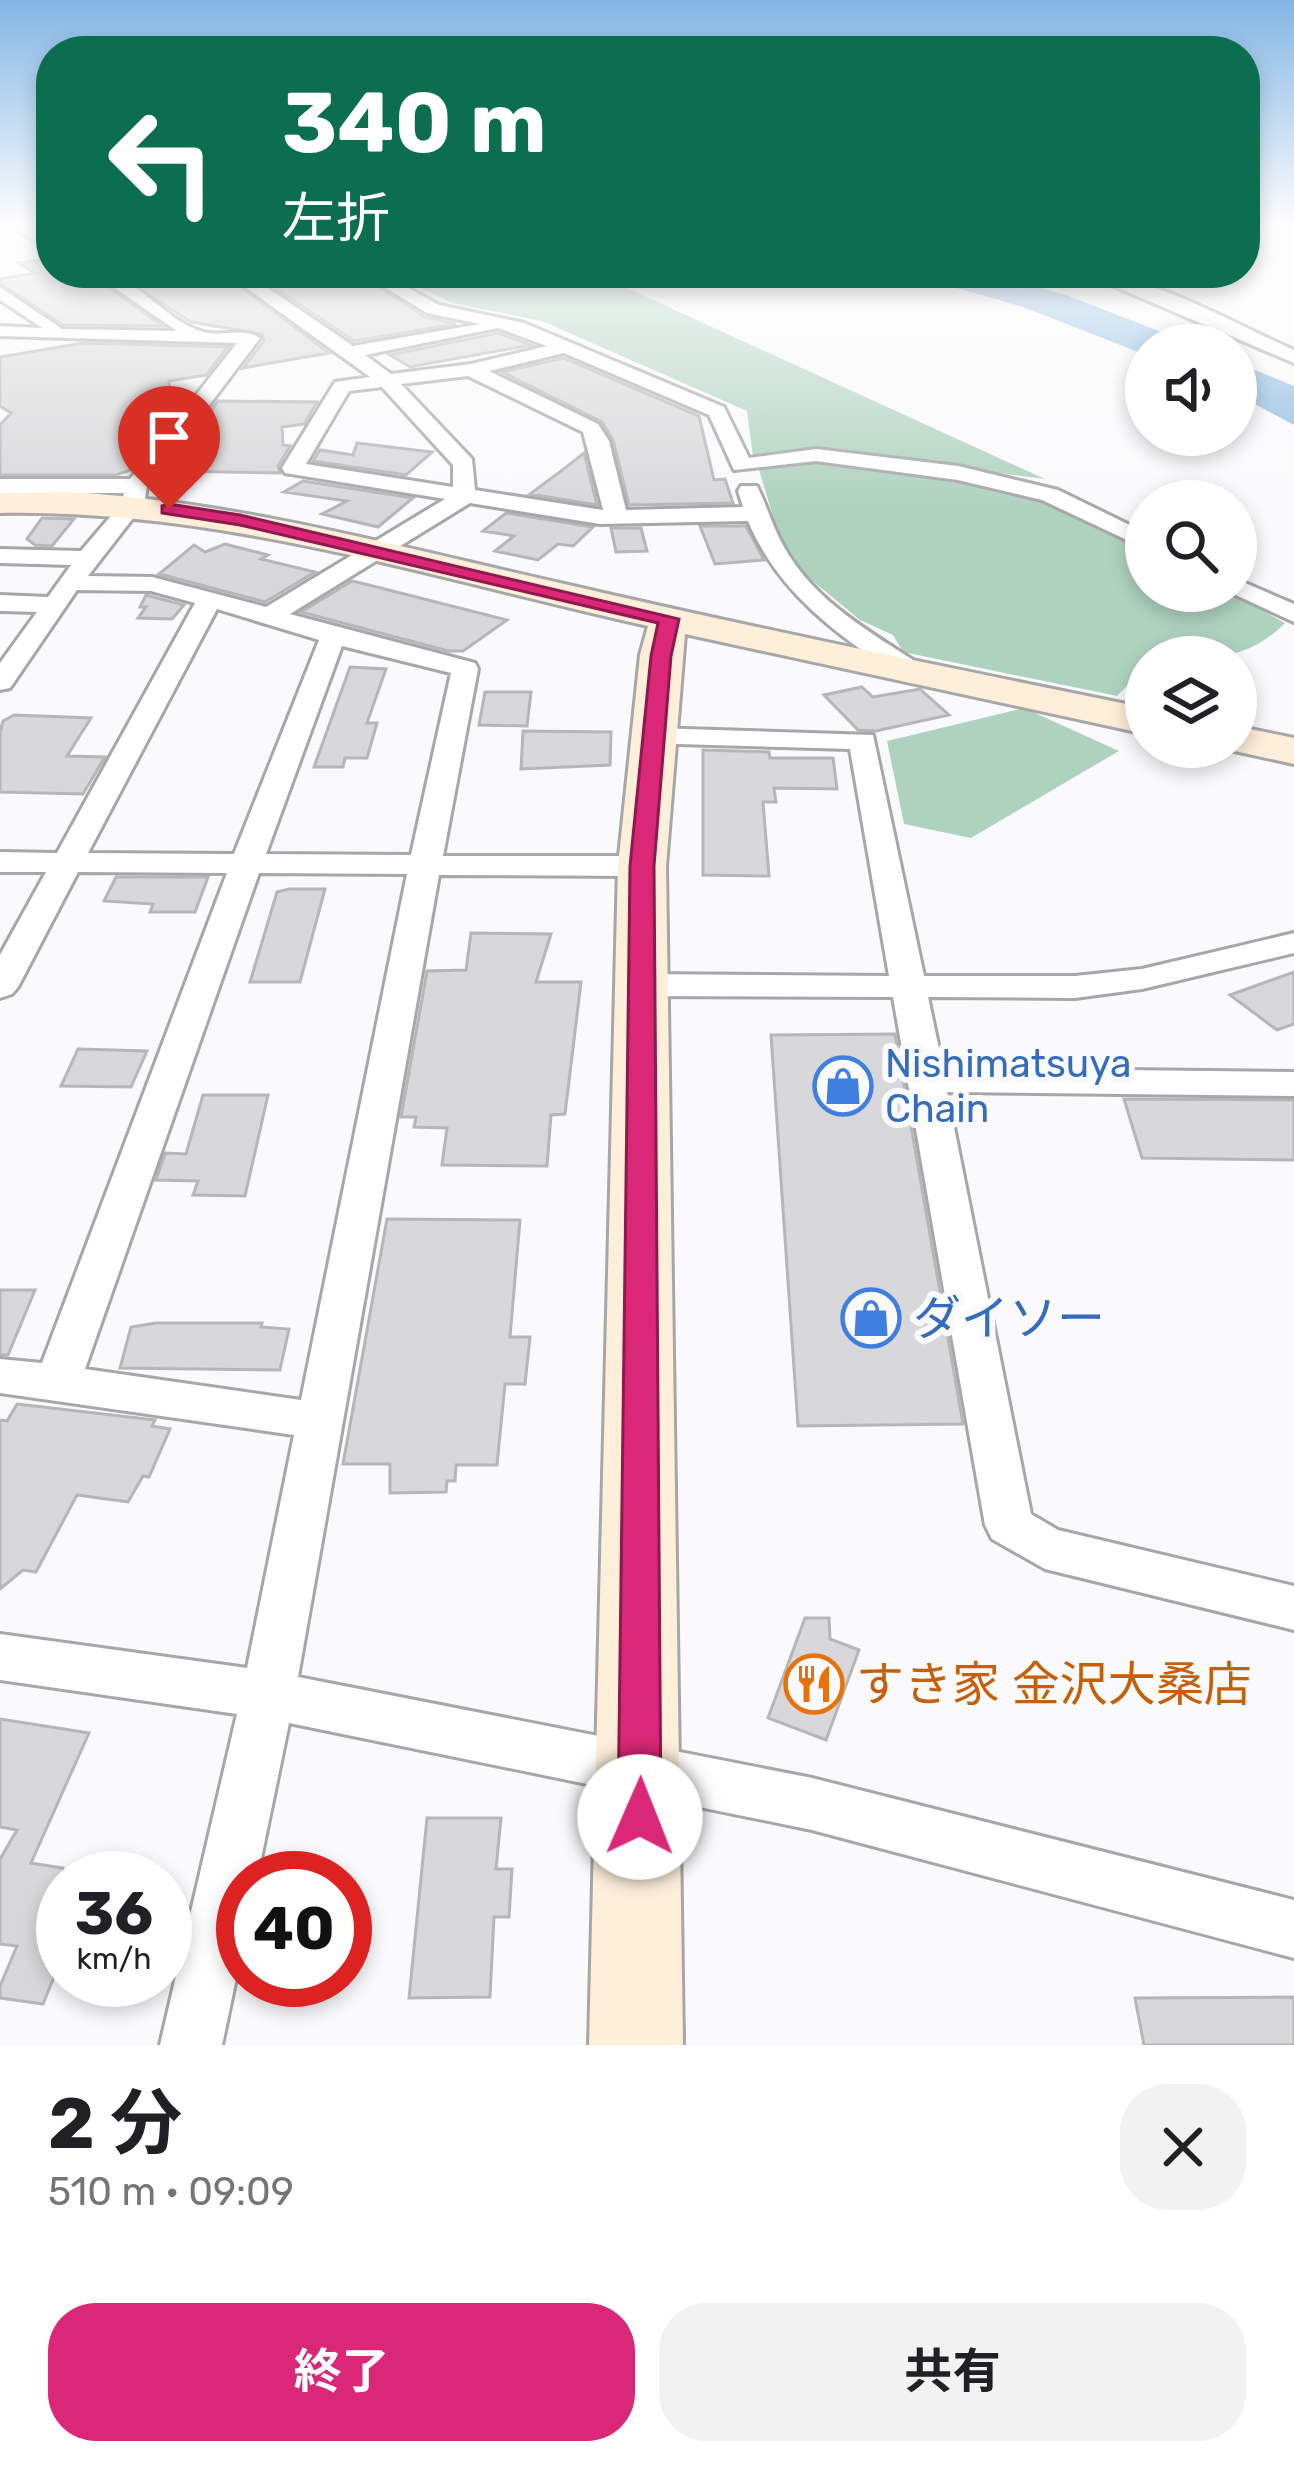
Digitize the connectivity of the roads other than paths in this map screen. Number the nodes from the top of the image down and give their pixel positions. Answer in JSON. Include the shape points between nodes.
{"nodes":[{"id":1,"x":41,"y":318,"type":"edge"},
{"id":2,"x":170,"y":318,"type":"edge"},
{"id":3,"x":305,"y":318,"type":"edge"},
{"id":4,"x":477,"y":318,"type":"edge"},
{"id":5,"x":1206,"y":318,"type":"edge"},
{"id":6,"x":508,"y":325,"type":"junction"},
{"id":7,"x":318,"y":327,"type":"junction"},
{"id":8,"x":0,"y":331,"type":"edge"},
{"id":9,"x":295,"y":331,"type":"dead end"},
{"id":10,"x":57,"y":334,"type":"junction"},
{"id":11,"x":273,"y":334,"type":"dead end"},
{"id":12,"x":191,"y":337,"type":"junction"},
{"id":13,"x":251,"y":338,"type":"junction"},
{"id":14,"x":565,"y":347,"type":"junction"},
{"id":15,"x":351,"y":352,"type":"junction"},
{"id":16,"x":1294,"y":357,"type":"edge"},
{"id":17,"x":471,"y":370,"type":"junction"},
{"id":18,"x":386,"y":380,"type":"junction"},
{"id":19,"x":742,"y":465,"type":"junction"},
{"id":20,"x":0,"y":486,"type":"edge"},
{"id":21,"x":134,"y":495,"type":"junction"},
{"id":22,"x":464,"y":497,"type":"junction"},
{"id":23,"x":0,"y":503,"type":"edge"},
{"id":24,"x":755,"y":514,"type":"junction"},
{"id":25,"x":616,"y":518,"type":"junction"},
{"id":26,"x":1125,"y":532,"type":"edge"},
{"id":27,"x":376,"y":552,"type":"junction"},
{"id":28,"x":0,"y":556,"type":"edge"},
{"id":29,"x":88,"y":558,"type":"junction"},
{"id":30,"x":70,"y":583,"type":"junction"},
{"id":31,"x":1257,"y":596,"type":"edge"},
{"id":32,"x":209,"y":600,"type":"junction"},
{"id":33,"x":0,"y":603,"type":"edge"},
{"id":34,"x":54,"y":605,"type":"junction"},
{"id":35,"x":1294,"y":614,"type":"edge"},
{"id":36,"x":269,"y":616,"type":"junction"},
{"id":37,"x":669,"y":619,"type":"junction"},
{"id":38,"x":334,"y":637,"type":"junction"},
{"id":39,"x":10,"y":651,"type":"edge"},
{"id":40,"x":911,"y":670,"type":"junction"},
{"id":41,"x":0,"y":682,"type":"edge"},
{"id":42,"x":1125,"y":716,"type":"edge"},
{"id":43,"x":653,"y":737,"type":"junction"},
{"id":44,"x":1257,"y":744,"type":"edge"},
{"id":45,"x":1294,"y":752,"type":"edge"},
{"id":46,"x":0,"y":862,"type":"edge"},
{"id":47,"x":68,"y":862,"type":"junction"},
{"id":48,"x":249,"y":864,"type":"junction"},
{"id":49,"x":425,"y":865,"type":"junction"},
{"id":50,"x":642,"y":866,"type":"junction"},
{"id":51,"x":1294,"y":943,"type":"edge"},
{"id":52,"x":641,"y":985,"type":"junction"},
{"id":53,"x":0,"y":987,"type":"edge"},
{"id":54,"x":909,"y":989,"type":"junction"},
{"id":55,"x":926,"y":1079,"type":"junction"},
{"id":56,"x":1294,"y":1084,"type":"edge"},
{"id":57,"x":0,"y":1376,"type":"edge"},
{"id":58,"x":58,"y":1382,"type":"junction"},
{"id":59,"x":320,"y":1421,"type":"junction"},
{"id":60,"x":1294,"y":1608,"type":"edge"},
{"id":61,"x":0,"y":1657,"type":"edge"},
{"id":62,"x":268,"y":1695,"type":"junction"},
{"id":63,"x":641,"y":1772,"type":"junction"},
{"id":64,"x":1294,"y":1929,"type":"edge"},
{"id":65,"x":191,"y":2045,"type":"edge"},
{"id":66,"x":636,"y":2045,"type":"edge"}],
"edges":[{"from":1,"to":10,"type":"street"},
{"from":2,"to":12,"type":"street"},
{"from":3,"to":7,"type":"street"},
{"from":4,"to":6,"type":"street"},
{"from":5,"to":16,"type":"street"},
{"from":6,"to":14,"type":"street"},
{"from":6,"to":15,"type":"street"},
{"from":7,"to":9,"type":"street"},
{"from":7,"to":15,"type":"street"},
{"from":8,"to":10,"type":"street"},
{"from":10,"to":12,"type":"street"},
{"from":11,"to":13,"type":"street"},
{"from":12,"to":13,"type":"street"},
{"from":13,"to":21,"type":"street"},
{"from":14,"to":17,"type":"street"},
{"from":14,"to":19,"type":"street","via":[[717,411]]},
{"from":15,"to":18,"type":"street"},
{"from":17,"to":18,"type":"street"},
{"from":17,"to":25,"type":"street","via":[[591,428]]},
{"from":18,"to":22,"type":"street","via":[[464,464]]},
{"from":18,"to":22,"type":"street","via":[[342,386],[293,468]]},
{"from":19,"to":24,"type":"street"},
{"from":19,"to":26,"type":"street","via":[[816,455],[958,473],[1050,495]]},
{"from":20,"to":21,"type":"street"},
{"from":21,"to":23,"type":"street"},
{"from":21,"to":27,"type":"street"},
{"from":21,"to":29,"type":"street"},
{"from":22,"to":25,"type":"street"},
{"from":22,"to":27,"type":"street"},
{"from":24,"to":25,"type":"street"},
{"from":24,"to":40,"type":"street","via":[[785,574],[838,622]]},
{"from":27,"to":36,"type":"street"},
{"from":27,"to":37,"type":"street"},
{"from":28,"to":29,"type":"street"},
{"from":29,"to":30,"type":"street"},
{"from":30,"to":32,"type":"street","via":[[152,584]]},
{"from":30,"to":34,"type":"street"},
{"from":31,"to":35,"type":"street"},
{"from":32,"to":36,"type":"street"},
{"from":32,"to":47,"type":"street"},
{"from":33,"to":34,"type":"street"},
{"from":34,"to":39,"type":"street"},
{"from":36,"to":38,"type":"street"},
{"from":37,"to":40,"type":"street"},
{"from":37,"to":43,"type":"street"},
{"from":38,"to":48,"type":"street"},
{"from":38,"to":49,"type":"street","via":[[465,670]]},
{"from":39,"to":41,"type":"street"},
{"from":40,"to":42,"type":"street"},
{"from":43,"to":50,"type":"street"},
{"from":43,"to":54,"type":"street","via":[[863,741]]},
{"from":44,"to":45,"type":"street"},
{"from":46,"to":47,"type":"street"},
{"from":47,"to":48,"type":"street"},
{"from":47,"to":53,"type":"street"},
{"from":48,"to":49,"type":"street"},
{"from":48,"to":58,"type":"street"},
{"from":49,"to":50,"type":"street"},
{"from":49,"to":59,"type":"street"},
{"from":50,"to":52,"type":"street"},
{"from":51,"to":54,"type":"street","via":[[1142,979]]},
{"from":52,"to":54,"type":"street"},
{"from":52,"to":63,"type":"street"},
{"from":54,"to":55,"type":"street"},
{"from":55,"to":56,"type":"street"},
{"from":55,"to":60,"type":"street","via":[[1009,1525],[1045,1548]]},
{"from":57,"to":58,"type":"street"},
{"from":58,"to":59,"type":"street"},
{"from":59,"to":62,"type":"street"},
{"from":61,"to":62,"type":"street"},
{"from":62,"to":63,"type":"street"},
{"from":62,"to":65,"type":"street"},
{"from":63,"to":64,"type":"street","via":[[812,1804]]},
{"from":63,"to":66,"type":"street"}]}
